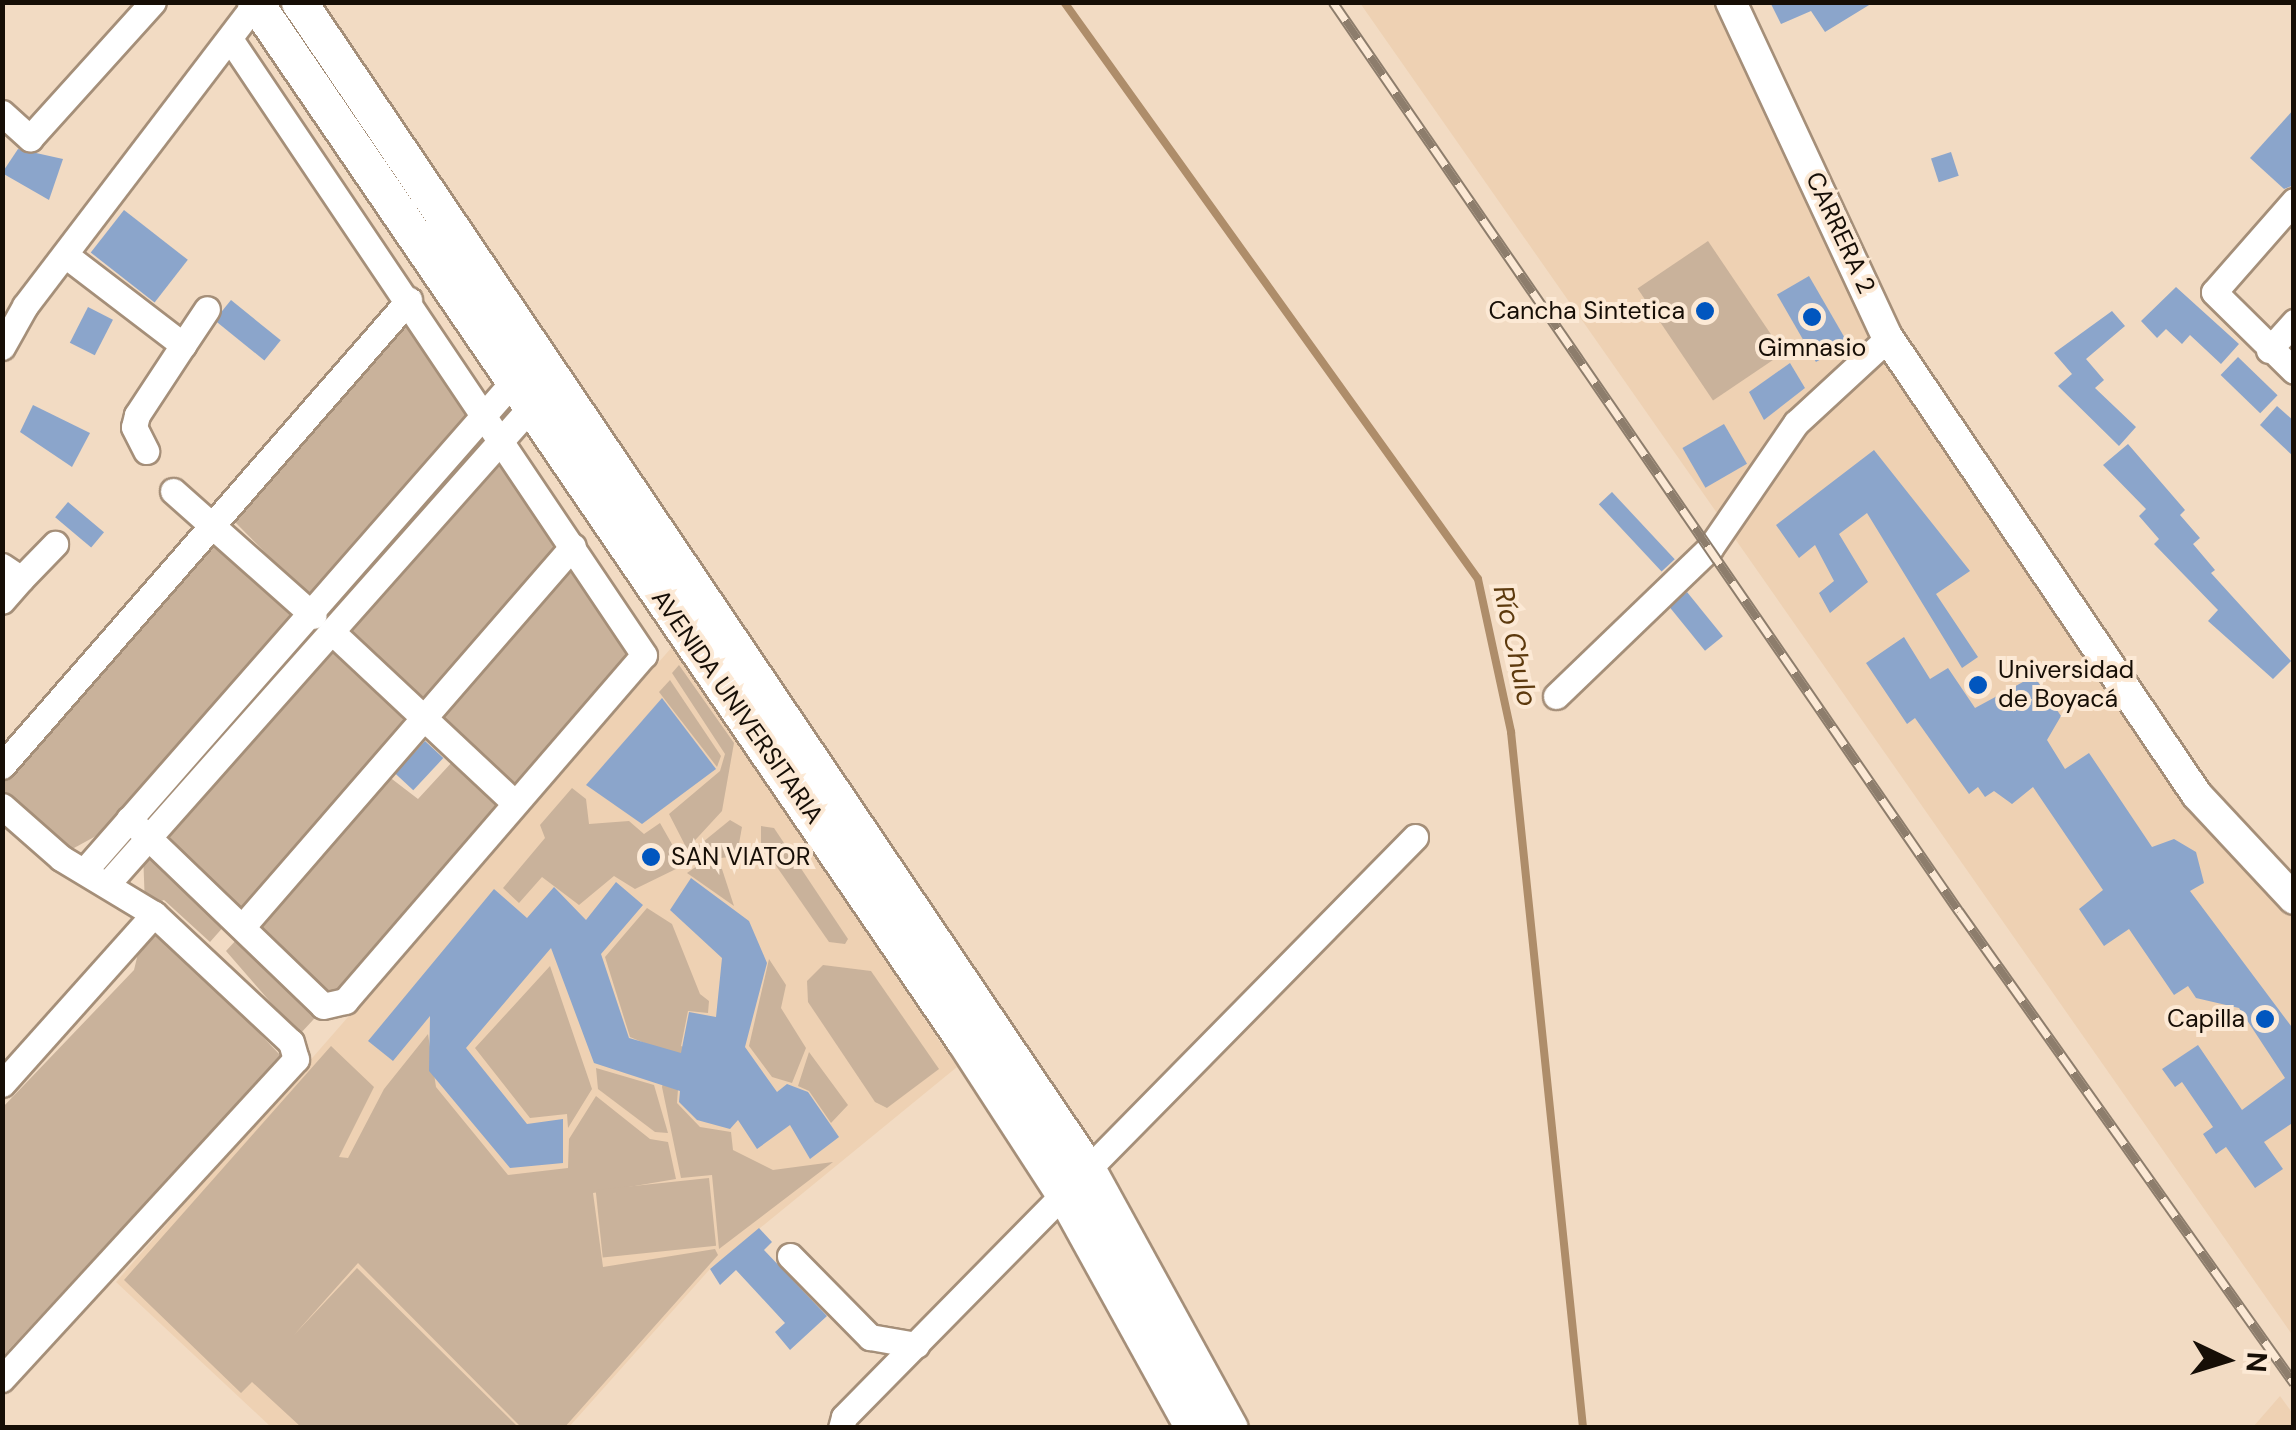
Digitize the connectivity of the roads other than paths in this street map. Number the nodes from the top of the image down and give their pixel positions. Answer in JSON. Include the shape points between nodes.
{"nodes":[{"id":1,"x":152,"y":2,"type":"edge"},
{"id":2,"x":298,"y":2,"type":"edge"},
{"id":3,"x":1731,"y":2,"type":"edge"},
{"id":4,"x":256,"y":3,"type":"edge"},
{"id":5,"x":230,"y":39,"type":"junction"},
{"id":6,"x":2,"y":112,"type":"edge"},
{"id":7,"x":2294,"y":200,"type":"edge"},
{"id":8,"x":68,"y":257,"type":"junction"},
{"id":9,"x":410,"y":300,"type":"junction"},
{"id":10,"x":207,"y":309,"type":"dead end"},
{"id":11,"x":2294,"y":322,"type":"edge"},
{"id":12,"x":1888,"y":338,"type":"junction"},
{"id":13,"x":183,"y":344,"type":"junction"},
{"id":14,"x":2,"y":347,"type":"edge"},
{"id":15,"x":2269,"y":350,"type":"junction"},
{"id":16,"x":2294,"y":371,"type":"edge"},
{"id":17,"x":520,"y":396,"type":"junction"},
{"id":18,"x":486,"y":412,"type":"junction"},
{"id":19,"x":504,"y":438,"type":"junction"},
{"id":20,"x":146,"y":451,"type":"dead end"},
{"id":21,"x":173,"y":490,"type":"dead end"},
{"id":22,"x":209,"y":522,"type":"junction"},
{"id":23,"x":55,"y":544,"type":"dead end"},
{"id":24,"x":574,"y":546,"type":"junction"},
{"id":25,"x":12,"y":572,"type":"edge"},
{"id":26,"x":2,"y":601,"type":"edge"},
{"id":27,"x":323,"y":624,"type":"junction"},
{"id":28,"x":1556,"y":696,"type":"dead end"},
{"id":29,"x":422,"y":717,"type":"junction"},
{"id":30,"x":2,"y":766,"type":"edge"},
{"id":31,"x":514,"y":803,"type":"junction"},
{"id":32,"x":2,"y":806,"type":"edge"},
{"id":33,"x":138,"y":827,"type":"junction"},
{"id":34,"x":1415,"y":837,"type":"dead end"},
{"id":35,"x":85,"y":870,"type":"junction"},
{"id":36,"x":109,"y":882,"type":"junction"},
{"id":37,"x":2294,"y":899,"type":"edge"},
{"id":38,"x":154,"y":914,"type":"junction"},
{"id":39,"x":243,"y":926,"type":"junction"},
{"id":40,"x":2,"y":1084,"type":"edge"},
{"id":41,"x":1076,"y":1183,"type":"junction"},
{"id":42,"x":790,"y":1256,"type":"dead end"},
{"id":43,"x":916,"y":1345,"type":"junction"},
{"id":44,"x":2,"y":1379,"type":"edge"},
{"id":45,"x":841,"y":1428,"type":"edge"},
{"id":46,"x":1193,"y":1428,"type":"edge"},
{"id":47,"x":1230,"y":1428,"type":"edge"}],
"edges":[{"from":1,"to":6,"type":"street","via":[[30,138]]},
{"from":2,"to":41,"type":"main road","name":"AVENIDA UNIVERSITARIA"},
{"from":3,"to":12,"type":"street","name":"CARRERA 2"},
{"from":4,"to":5,"type":"street"},
{"from":4,"to":17,"type":"main road","name":"AVENIDA UNIVERSITARIA"},
{"from":5,"to":8,"type":"street"},
{"from":5,"to":9,"type":"street"},
{"from":7,"to":15,"type":"street","via":[[2214,292]]},
{"from":8,"to":13,"type":"street"},
{"from":8,"to":14,"type":"street","via":[[25,306]]},
{"from":9,"to":18,"type":"street"},
{"from":9,"to":22,"type":"street"},
{"from":10,"to":13,"type":"street"},
{"from":11,"to":15,"type":"street"},
{"from":12,"to":28,"type":"street","via":[[1796,423],[1710,548]]},
{"from":12,"to":37,"type":"street","name":"CARRERA 2","via":[[2197,796]]},
{"from":13,"to":20,"type":"street","via":[[137,415],[134,427]]},
{"from":15,"to":16,"type":"street"},
{"from":17,"to":18,"type":"street"},
{"from":17,"to":19,"type":"street"},
{"from":17,"to":41,"type":"main road","name":"AVENIDA UNIVERSITARIA"},
{"from":18,"to":19,"type":"street"},
{"from":18,"to":27,"type":"street"},
{"from":19,"to":24,"type":"street"},
{"from":19,"to":27,"type":"street"},
{"from":21,"to":22,"type":"street"},
{"from":22,"to":27,"type":"street"},
{"from":22,"to":30,"type":"street"},
{"from":23,"to":25,"type":"street"},
{"from":24,"to":29,"type":"street"},
{"from":24,"to":31,"type":"street","via":[[644,655]]},
{"from":25,"to":26,"type":"street"},
{"from":27,"to":29,"type":"street"},
{"from":27,"to":33,"type":"street"},
{"from":29,"to":31,"type":"street"},
{"from":29,"to":39,"type":"street"},
{"from":31,"to":39,"type":"street","via":[[345,1001],[323,1006]]},
{"from":32,"to":35,"type":"street"},
{"from":33,"to":35,"type":"street"},
{"from":33,"to":36,"type":"street"},
{"from":33,"to":39,"type":"street"},
{"from":34,"to":41,"type":"street"},
{"from":35,"to":36,"type":"street"},
{"from":36,"to":38,"type":"street"},
{"from":38,"to":40,"type":"street"},
{"from":38,"to":44,"type":"street","via":[[291,1042],[296,1058]]},
{"from":41,"to":43,"type":"street"},
{"from":41,"to":46,"type":"main road","name":"AVENIDA UNIVERSITARIA"},
{"from":41,"to":47,"type":"main road","name":"AVENIDA UNIVERSITARIA"},
{"from":42,"to":43,"type":"street","via":[[870,1337]]},
{"from":43,"to":45,"type":"street"}]}
